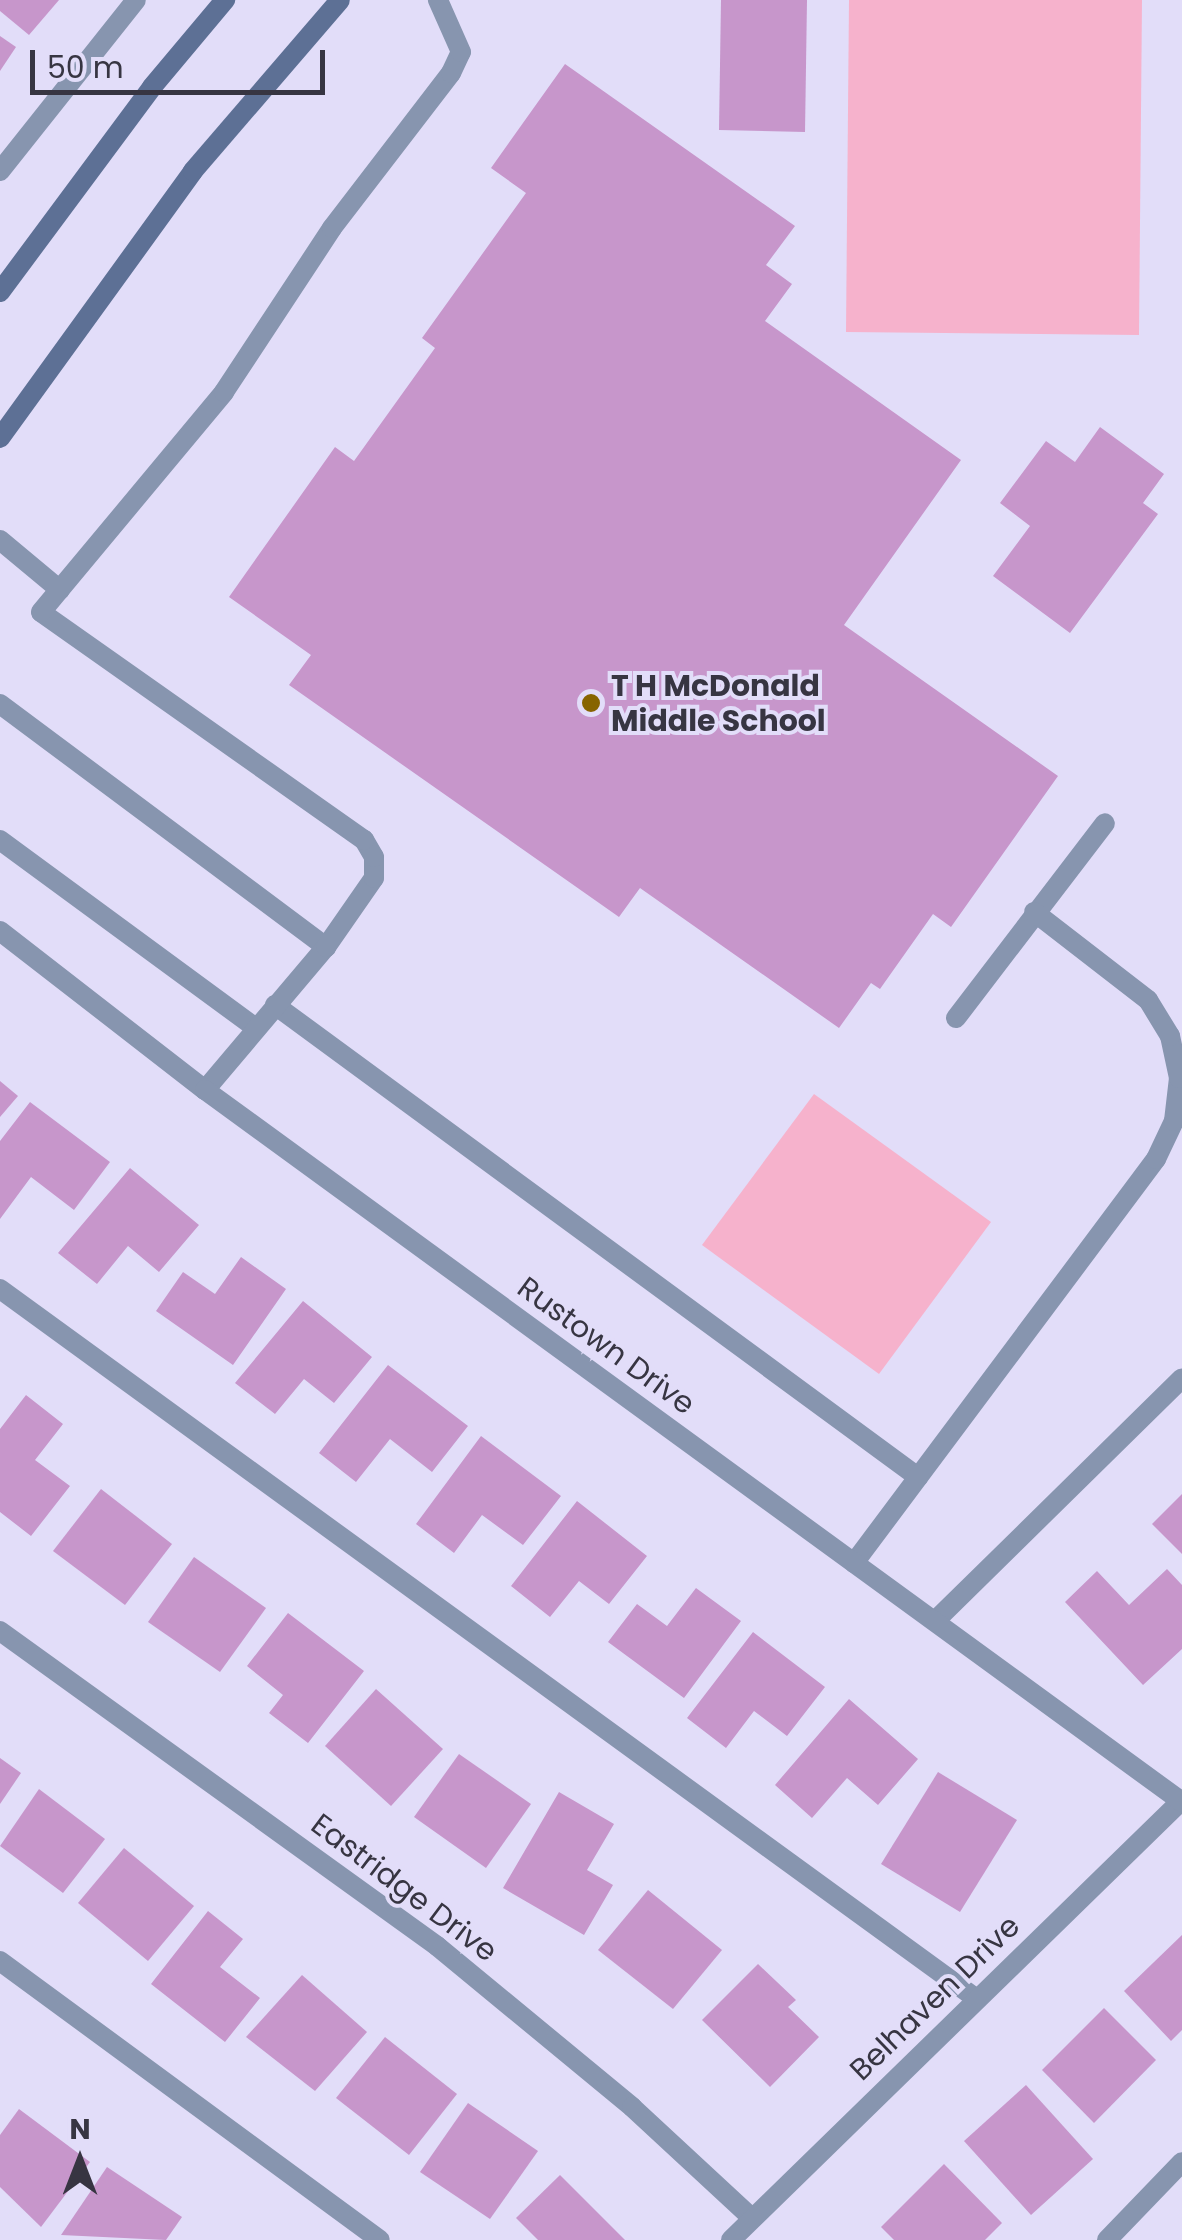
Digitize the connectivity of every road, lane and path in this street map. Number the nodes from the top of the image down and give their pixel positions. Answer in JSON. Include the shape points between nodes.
{"nodes":[{"id":1,"x":136,"y":0,"type":"edge"},
{"id":2,"x":225,"y":0,"type":"edge"},
{"id":3,"x":340,"y":0,"type":"edge"},
{"id":4,"x":438,"y":0,"type":"edge"},
{"id":5,"x":0,"y":171,"type":"edge"},
{"id":6,"x":0,"y":292,"type":"edge"},
{"id":7,"x":0,"y":438,"type":"edge"},
{"id":8,"x":2,"y":548,"type":"edge"},
{"id":9,"x":60,"y":590,"type":"junction"},
{"id":10,"x":0,"y":704,"type":"edge"},
{"id":11,"x":1105,"y":823,"type":"dead end"},
{"id":12,"x":0,"y":840,"type":"edge"},
{"id":13,"x":1034,"y":912,"type":"junction"},
{"id":14,"x":0,"y":930,"type":"edge"},
{"id":15,"x":326,"y":947,"type":"junction"},
{"id":16,"x":274,"y":1005,"type":"junction"},
{"id":17,"x":956,"y":1018,"type":"dead end"},
{"id":18,"x":256,"y":1028,"type":"junction"},
{"id":19,"x":206,"y":1090,"type":"junction"},
{"id":20,"x":0,"y":1289,"type":"edge"},
{"id":21,"x":1182,"y":1378,"type":"edge"},
{"id":22,"x":918,"y":1476,"type":"junction"},
{"id":23,"x":854,"y":1563,"type":"junction"},
{"id":24,"x":934,"y":1621,"type":"junction"},
{"id":25,"x":0,"y":1632,"type":"edge"},
{"id":26,"x":1182,"y":1801,"type":"edge"},
{"id":27,"x":0,"y":1961,"type":"edge"},
{"id":28,"x":976,"y":2000,"type":"junction"},
{"id":29,"x":1182,"y":2162,"type":"edge"},
{"id":30,"x":752,"y":2218,"type":"junction"},
{"id":31,"x":380,"y":2240,"type":"edge"},
{"id":32,"x":732,"y":2240,"type":"edge"},
{"id":33,"x":1107,"y":2240,"type":"edge"}],
"edges":[{"from":1,"to":5,"type":"street"},
{"from":2,"to":6,"type":"main road","via":[[152,86]]},
{"from":3,"to":7,"type":"main road","via":[[193,171]]},
{"from":4,"to":9,"type":"street","via":[[462,52],[451,74],[332,228],[224,392]]},
{"from":8,"to":9,"type":"street"},
{"from":9,"to":15,"type":"street","via":[[41,612],[364,840],[374,878]]},
{"from":10,"to":15,"type":"street"},
{"from":11,"to":13,"type":"street"},
{"from":12,"to":18,"type":"street"},
{"from":13,"to":17,"type":"street"},
{"from":13,"to":22,"type":"street","via":[[1148,1000],[1173,1050],[1179,1078],[1174,1120],[1156,1159]]},
{"from":14,"to":19,"type":"street","name":"Rustown Drive"},
{"from":15,"to":16,"type":"street"},
{"from":16,"to":18,"type":"street"},
{"from":16,"to":22,"type":"street"},
{"from":18,"to":19,"type":"street"},
{"from":19,"to":23,"type":"street","name":"Rustown Drive"},
{"from":20,"to":28,"type":"street"},
{"from":21,"to":24,"type":"street"},
{"from":22,"to":23,"type":"street"},
{"from":23,"to":24,"type":"street","name":"Rustown Drive"},
{"from":24,"to":26,"type":"street","name":"Rustown Drive"},
{"from":25,"to":30,"type":"street","name":"Eastridge Drive","via":[[436,1946],[632,2108]]},
{"from":26,"to":28,"type":"street","name":"Belhaven Drive"},
{"from":27,"to":31,"type":"street"},
{"from":28,"to":30,"type":"street","name":"Belhaven Drive"},
{"from":29,"to":33,"type":"street"},
{"from":30,"to":32,"type":"street","name":"Belhaven Drive"}]}
